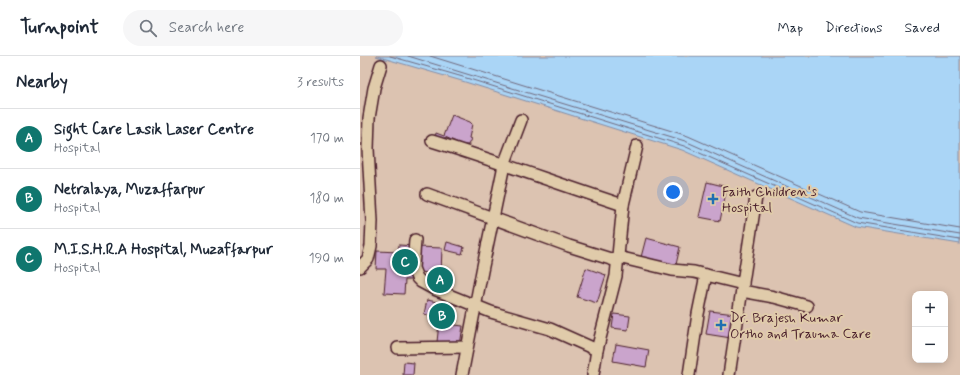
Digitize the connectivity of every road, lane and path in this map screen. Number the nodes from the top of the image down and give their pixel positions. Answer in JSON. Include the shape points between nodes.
{"nodes":[{"id":1,"x":381,"y":65,"type":"dead end"},
{"id":2,"x":521,"y":120,"type":"dead end"},
{"id":3,"x":432,"y":141,"type":"dead end"},
{"id":4,"x":637,"y":146,"type":"dead end"},
{"id":5,"x":504,"y":165,"type":"junction"},
{"id":6,"x":427,"y":194,"type":"dead end"},
{"id":7,"x":756,"y":197,"type":"dead end"},
{"id":8,"x":623,"y":205,"type":"junction"},
{"id":9,"x":494,"y":219,"type":"junction"},
{"id":10,"x":415,"y":240,"type":"dead end"},
{"id":11,"x":617,"y":259,"type":"junction"},
{"id":12,"x":360,"y":267,"type":"edge"},
{"id":13,"x":706,"y":274,"type":"junction"},
{"id":14,"x":742,"y":287,"type":"junction"},
{"id":15,"x":476,"y":305,"type":"junction"},
{"id":16,"x":807,"y":306,"type":"dead end"},
{"id":17,"x":467,"y":347,"type":"junction"},
{"id":18,"x":398,"y":348,"type":"dead end"},
{"id":19,"x":597,"y":350,"type":"junction"},
{"id":20,"x":462,"y":375,"type":"edge"},
{"id":21,"x":593,"y":375,"type":"edge"},
{"id":22,"x":689,"y":375,"type":"edge"},
{"id":23,"x":729,"y":375,"type":"edge"}],
"edges":[{"from":1,"to":12,"type":"street","via":[[368,118],[371,246],[368,259]]},
{"from":2,"to":5,"type":"street"},
{"from":3,"to":5,"type":"street"},
{"from":4,"to":8,"type":"street"},
{"from":5,"to":8,"type":"street"},
{"from":5,"to":9,"type":"street"},
{"from":6,"to":9,"type":"street"},
{"from":7,"to":14,"type":"street"},
{"from":8,"to":11,"type":"street"},
{"from":9,"to":11,"type":"street","via":[[569,246]]},
{"from":9,"to":15,"type":"street"},
{"from":10,"to":15,"type":"street","via":[[413,268],[417,278],[434,289]]},
{"from":11,"to":13,"type":"street"},
{"from":11,"to":19,"type":"street","via":[[616,276]]},
{"from":13,"to":14,"type":"street"},
{"from":13,"to":22,"type":"street"},
{"from":14,"to":16,"type":"street"},
{"from":14,"to":23,"type":"street"},
{"from":15,"to":17,"type":"street"},
{"from":15,"to":19,"type":"street","via":[[550,329]]},
{"from":17,"to":18,"type":"street"},
{"from":17,"to":20,"type":"street"},
{"from":19,"to":21,"type":"street"}]}
